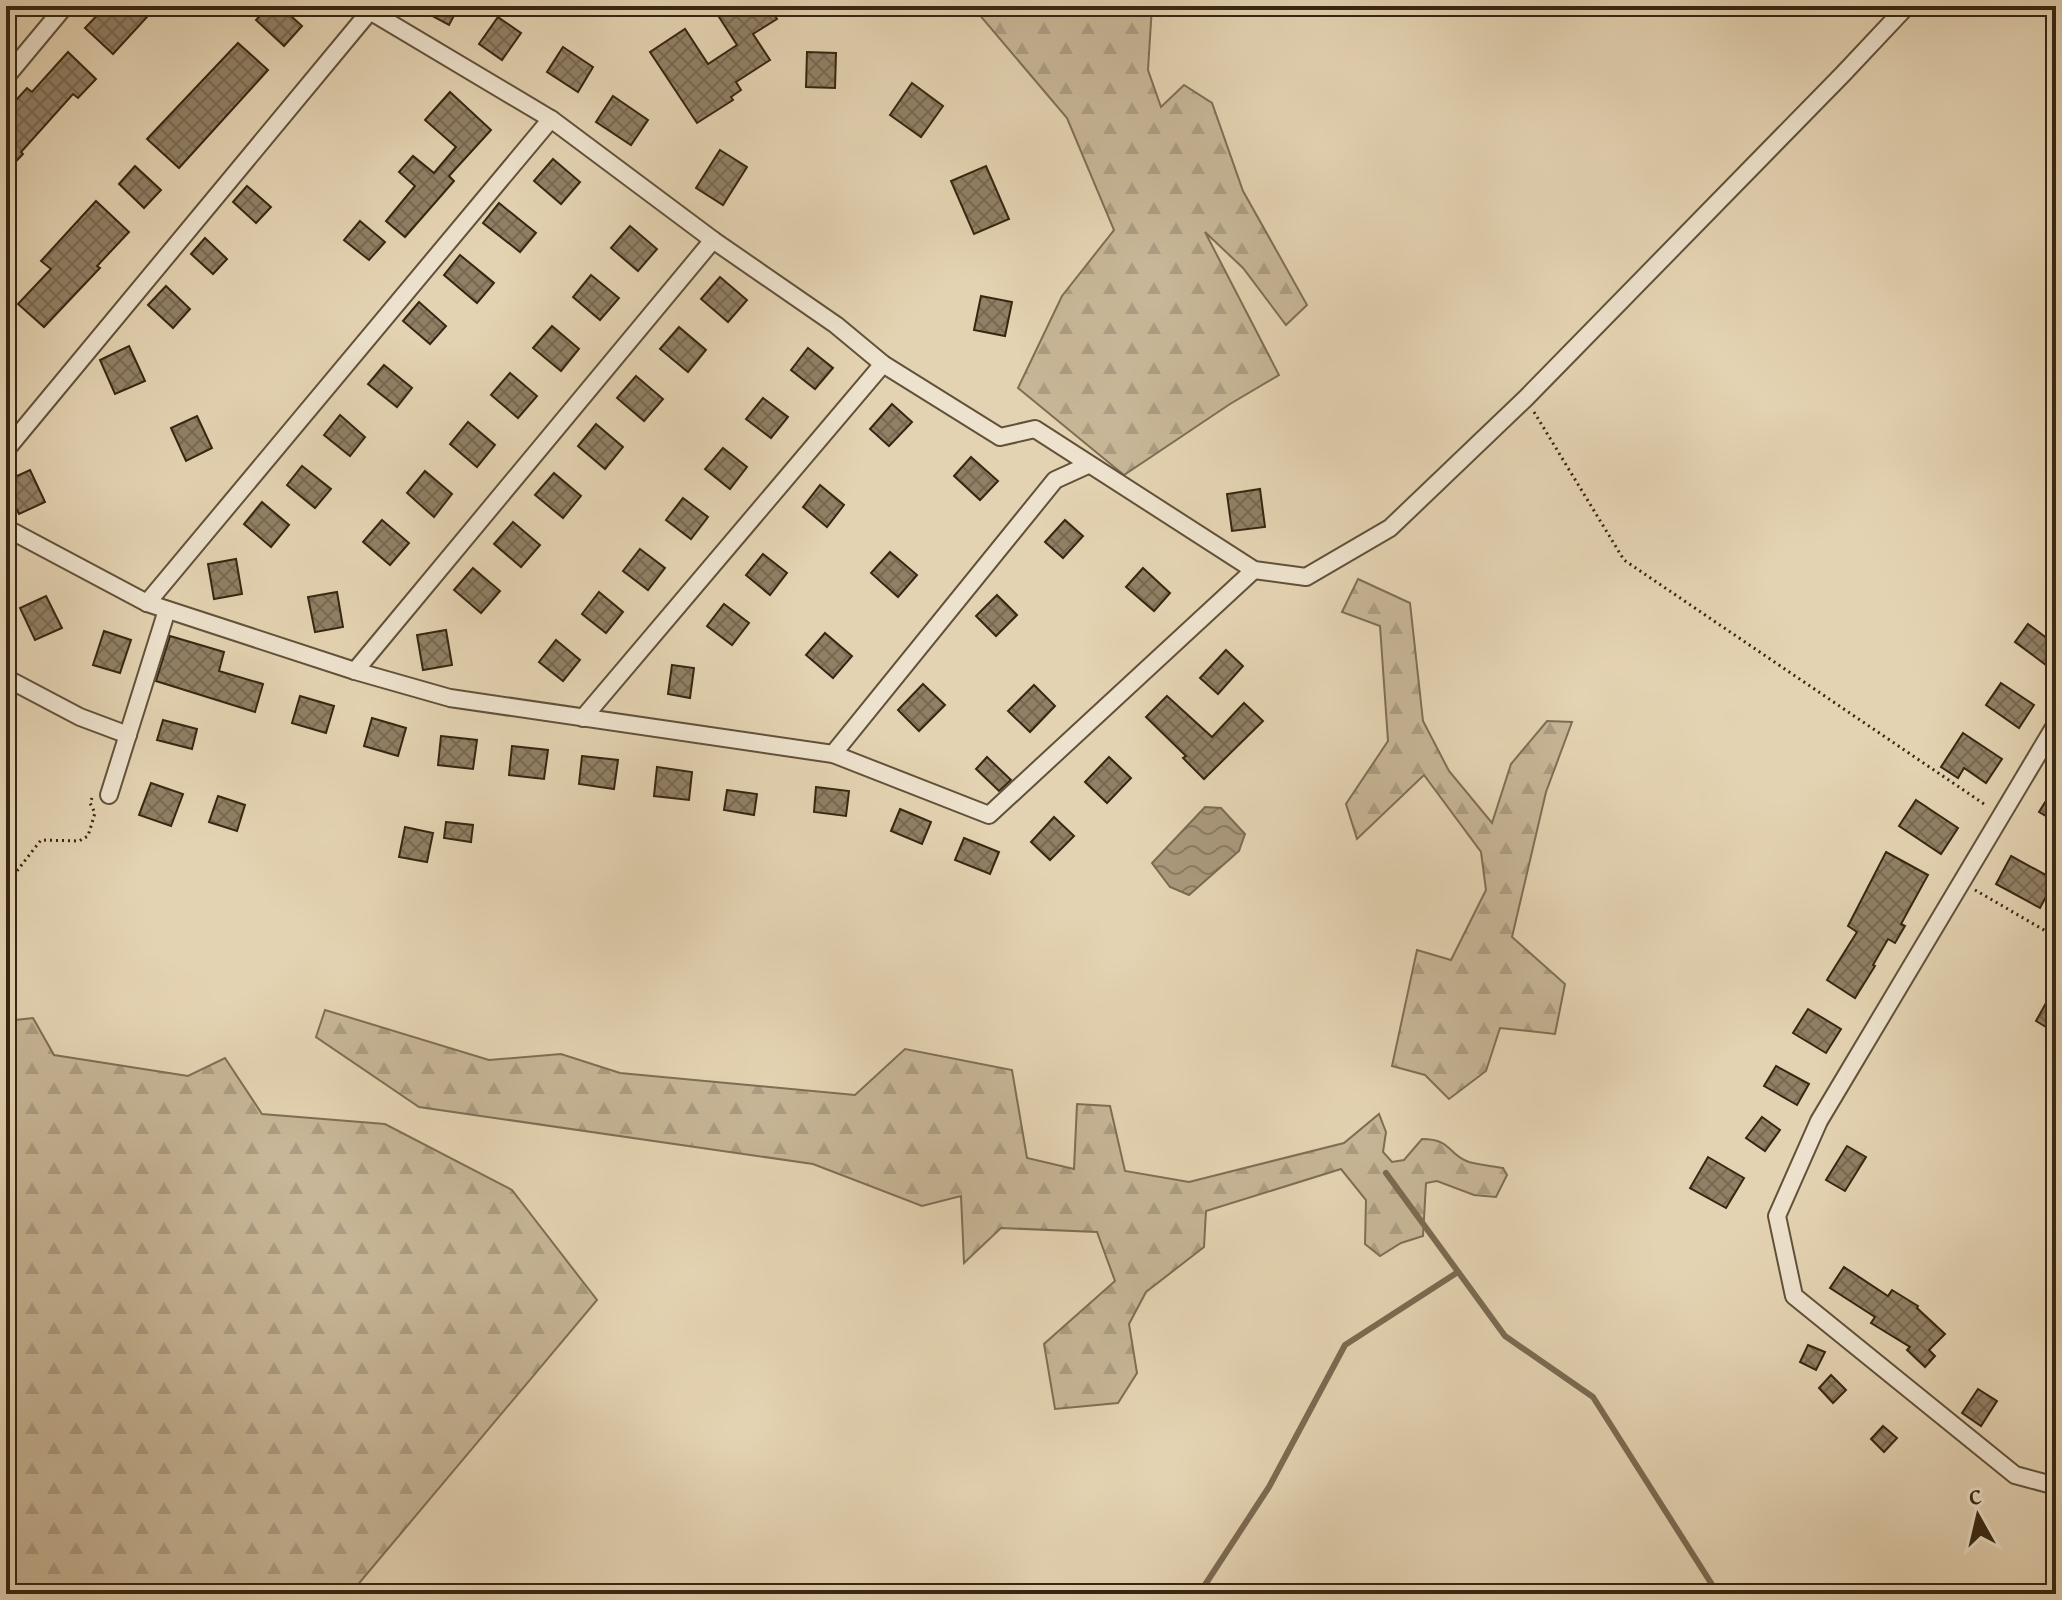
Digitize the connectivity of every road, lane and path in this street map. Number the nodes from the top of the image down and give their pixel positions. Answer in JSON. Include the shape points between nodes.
{"nodes":[{"id":1,"x":65,"y":6,"type":"edge"},
{"id":2,"x":1907,"y":6,"type":"edge"},
{"id":3,"x":365,"y":9,"type":"edge"},
{"id":4,"x":6,"y":77,"type":"edge"},
{"id":5,"x":551,"y":119,"type":"junction"},
{"id":6,"x":713,"y":240,"type":"junction"},
{"id":7,"x":883,"y":364,"type":"junction"},
{"id":8,"x":1526,"y":398,"type":"junction"},
{"id":9,"x":6,"y":450,"type":"edge"},
{"id":10,"x":1088,"y":465,"type":"junction"},
{"id":11,"x":6,"y":528,"type":"edge"},
{"id":12,"x":1254,"y":570,"type":"junction"},
{"id":13,"x":147,"y":603,"type":"junction"},
{"id":14,"x":167,"y":610,"type":"junction"},
{"id":15,"x":355,"y":671,"type":"junction"},
{"id":16,"x":6,"y":678,"type":"edge"},
{"id":17,"x":583,"y":718,"type":"junction"},
{"id":18,"x":2056,"y":724,"type":"edge"},
{"id":19,"x":128,"y":735,"type":"junction"},
{"id":20,"x":833,"y":754,"type":"junction"},
{"id":21,"x":101,"y":795,"type":"joint"},
{"id":22,"x":2001,"y":816,"type":"junction"},
{"id":23,"x":1961,"y":882,"type":"junction"},
{"id":24,"x":6,"y":885,"type":"edge"},
{"id":25,"x":2056,"y":937,"type":"edge"},
{"id":26,"x":2056,"y":1486,"type":"edge"}],
"edges":[{"from":1,"to":4,"type":"street"},
{"from":2,"to":8,"type":"street"},
{"from":3,"to":5,"type":"street"},
{"from":3,"to":9,"type":"street"},
{"from":5,"to":6,"type":"street"},
{"from":5,"to":13,"type":"street"},
{"from":6,"to":7,"type":"street"},
{"from":6,"to":15,"type":"street"},
{"from":7,"to":10,"type":"street","via":[[1000,437],[1035,429]]},
{"from":7,"to":17,"type":"street"},
{"from":8,"to":12,"type":"street","via":[[1390,528],[1306,577]]},
{"from":8,"to":22,"type":"path","via":[[1624,560]]},
{"from":10,"to":12,"type":"street"},
{"from":10,"to":20,"type":"street","via":[[1055,480]]},
{"from":11,"to":13,"type":"street"},
{"from":12,"to":20,"type":"street","via":[[989,815]]},
{"from":13,"to":14,"type":"street"},
{"from":14,"to":15,"type":"street"},
{"from":14,"to":19,"type":"street"},
{"from":15,"to":17,"type":"street","via":[[450,698]]},
{"from":16,"to":19,"type":"street","via":[[80,717]]},
{"from":17,"to":20,"type":"street"},
{"from":18,"to":22,"type":"street"},
{"from":19,"to":21,"type":"street"},
{"from":21,"to":24,"type":"path","via":[[90,803],[95,813],[88,836],[79,841],[41,840]]},
{"from":22,"to":23,"type":"street"},
{"from":23,"to":25,"type":"path"},
{"from":23,"to":26,"type":"street","via":[[1819,1121],[1777,1216],[1794,1296],[2015,1475]]}]}
